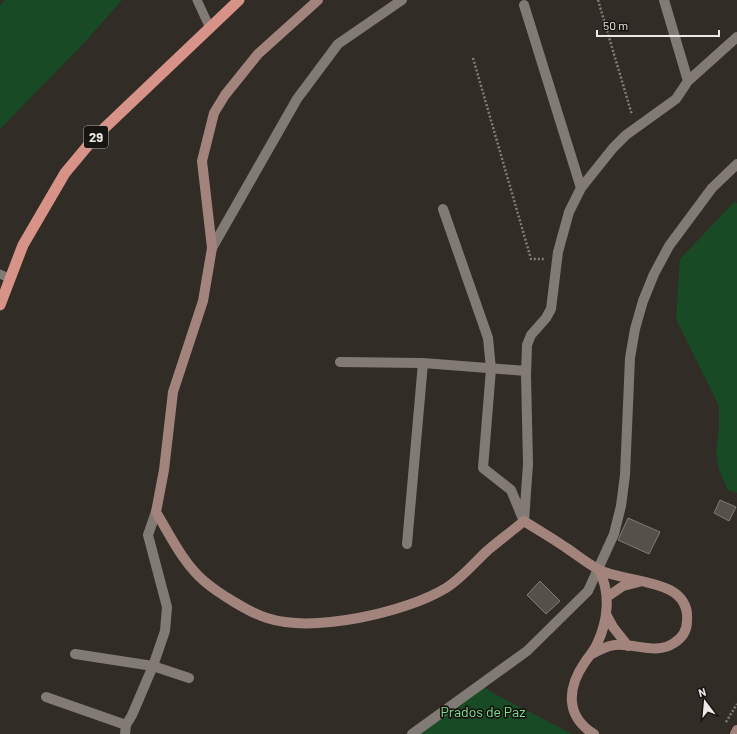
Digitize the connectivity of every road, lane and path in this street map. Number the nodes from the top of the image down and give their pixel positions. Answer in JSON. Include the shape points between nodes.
{"nodes":[{"id":1,"x":197,"y":0,"type":"edge"},
{"id":2,"x":239,"y":0,"type":"edge"},
{"id":3,"x":318,"y":0,"type":"edge"},
{"id":4,"x":402,"y":0,"type":"edge"},
{"id":5,"x":598,"y":0,"type":"edge"},
{"id":6,"x":664,"y":0,"type":"edge"},
{"id":7,"x":524,"y":5,"type":"dead end"},
{"id":8,"x":210,"y":28,"type":"junction"},
{"id":9,"x":737,"y":37,"type":"edge"},
{"id":10,"x":473,"y":58,"type":"dead end"},
{"id":11,"x":688,"y":81,"type":"junction"},
{"id":12,"x":636,"y":128,"type":"junction"},
{"id":13,"x":737,"y":164,"type":"edge"},
{"id":14,"x":581,"y":188,"type":"junction"},
{"id":15,"x":443,"y":209,"type":"dead end"},
{"id":16,"x":212,"y":248,"type":"junction"},
{"id":17,"x":558,"y":258,"type":"junction"},
{"id":18,"x":5,"y":276,"type":"edge"},
{"id":19,"x":0,"y":305,"type":"edge"},
{"id":20,"x":340,"y":362,"type":"dead end"},
{"id":21,"x":423,"y":363,"type":"junction"},
{"id":22,"x":491,"y":368,"type":"junction"},
{"id":23,"x":526,"y":371,"type":"junction"},
{"id":24,"x":156,"y":512,"type":"junction"},
{"id":25,"x":524,"y":521,"type":"junction"},
{"id":26,"x":407,"y":544,"type":"dead end"},
{"id":27,"x":599,"y":570,"type":"junction"},
{"id":28,"x":645,"y":582,"type":"junction"},
{"id":29,"x":607,"y":597,"type":"junction"},
{"id":30,"x":606,"y":614,"type":"junction"},
{"id":31,"x":628,"y":646,"type":"junction"},
{"id":32,"x":75,"y":654,"type":"dead end"},
{"id":33,"x":592,"y":654,"type":"junction"},
{"id":34,"x":153,"y":666,"type":"junction"},
{"id":35,"x":189,"y":678,"type":"dead end"},
{"id":36,"x":46,"y":696,"type":"dead end"},
{"id":37,"x":737,"y":704,"type":"edge"},
{"id":38,"x":723,"y":728,"type":"dead end"},
{"id":39,"x":125,"y":729,"type":"edge"},
{"id":40,"x":737,"y":730,"type":"edge"},
{"id":41,"x":412,"y":734,"type":"edge"},
{"id":42,"x":594,"y":734,"type":"edge"},
{"id":43,"x":735,"y":734,"type":"edge"}],
"edges":[{"from":1,"to":8,"type":"lane"},
{"from":2,"to":8,"type":"highway","number":"29"},
{"from":3,"to":16,"type":"main road","via":[[258,54],[214,113],[202,161]]},
{"from":4,"to":16,"type":"street","via":[[333,50],[297,99]]},
{"from":5,"to":12,"type":"path"},
{"from":6,"to":11,"type":"street"},
{"from":7,"to":14,"type":"street"},
{"from":8,"to":18,"type":"highway","number":"29","via":[[95,137],[65,173]]},
{"from":9,"to":11,"type":"street"},
{"from":10,"to":17,"type":"path","via":[[531,259]]},
{"from":11,"to":12,"type":"street","via":[[676,99]]},
{"from":12,"to":14,"type":"street","via":[[613,148]]},
{"from":13,"to":27,"type":"street","via":[[712,188],[673,240],[654,274],[643,301],[630,358],[625,475],[621,506],[614,534]]},
{"from":14,"to":17,"type":"street","via":[[569,212]]},
{"from":15,"to":22,"type":"street","via":[[488,338]]},
{"from":16,"to":24,"type":"main road","via":[[203,301],[173,392],[164,470]]},
{"from":17,"to":23,"type":"street","via":[[551,309],[529,340]]},
{"from":18,"to":19,"type":"highway","number":"29"},
{"from":20,"to":21,"type":"street"},
{"from":21,"to":22,"type":"street"},
{"from":21,"to":26,"type":"street"},
{"from":22,"to":23,"type":"street"},
{"from":22,"to":25,"type":"street","via":[[483,468],[511,490]]},
{"from":23,"to":25,"type":"street","via":[[528,464]]},
{"from":24,"to":25,"type":"main road","via":[[188,563],[204,581],[223,595],[266,618],[284,622],[313,623],[366,618],[414,604],[446,588]]},
{"from":24,"to":34,"type":"street","via":[[148,535],[167,607],[165,631]]},
{"from":25,"to":27,"type":"main road"},
{"from":27,"to":28,"type":"main road"},
{"from":27,"to":29,"type":"main road"},
{"from":27,"to":41,"type":"street","via":[[588,591],[527,651]]},
{"from":28,"to":29,"type":"main road","via":[[622,586]]},
{"from":28,"to":31,"type":"main road","via":[[663,587],[677,595],[687,611],[687,626],[680,639],[668,646]]},
{"from":29,"to":30,"type":"main road"},
{"from":30,"to":31,"type":"main road"},
{"from":30,"to":33,"type":"main road","via":[[598,644]]},
{"from":31,"to":33,"type":"main road","via":[[605,648]]},
{"from":32,"to":34,"type":"street"},
{"from":33,"to":42,"type":"main road","via":[[576,678],[572,700],[580,724]]},
{"from":34,"to":35,"type":"street"},
{"from":34,"to":39,"type":"street"},
{"from":36,"to":39,"type":"street"},
{"from":37,"to":38,"type":"path"},
{"from":40,"to":43,"type":"main road"}]}
